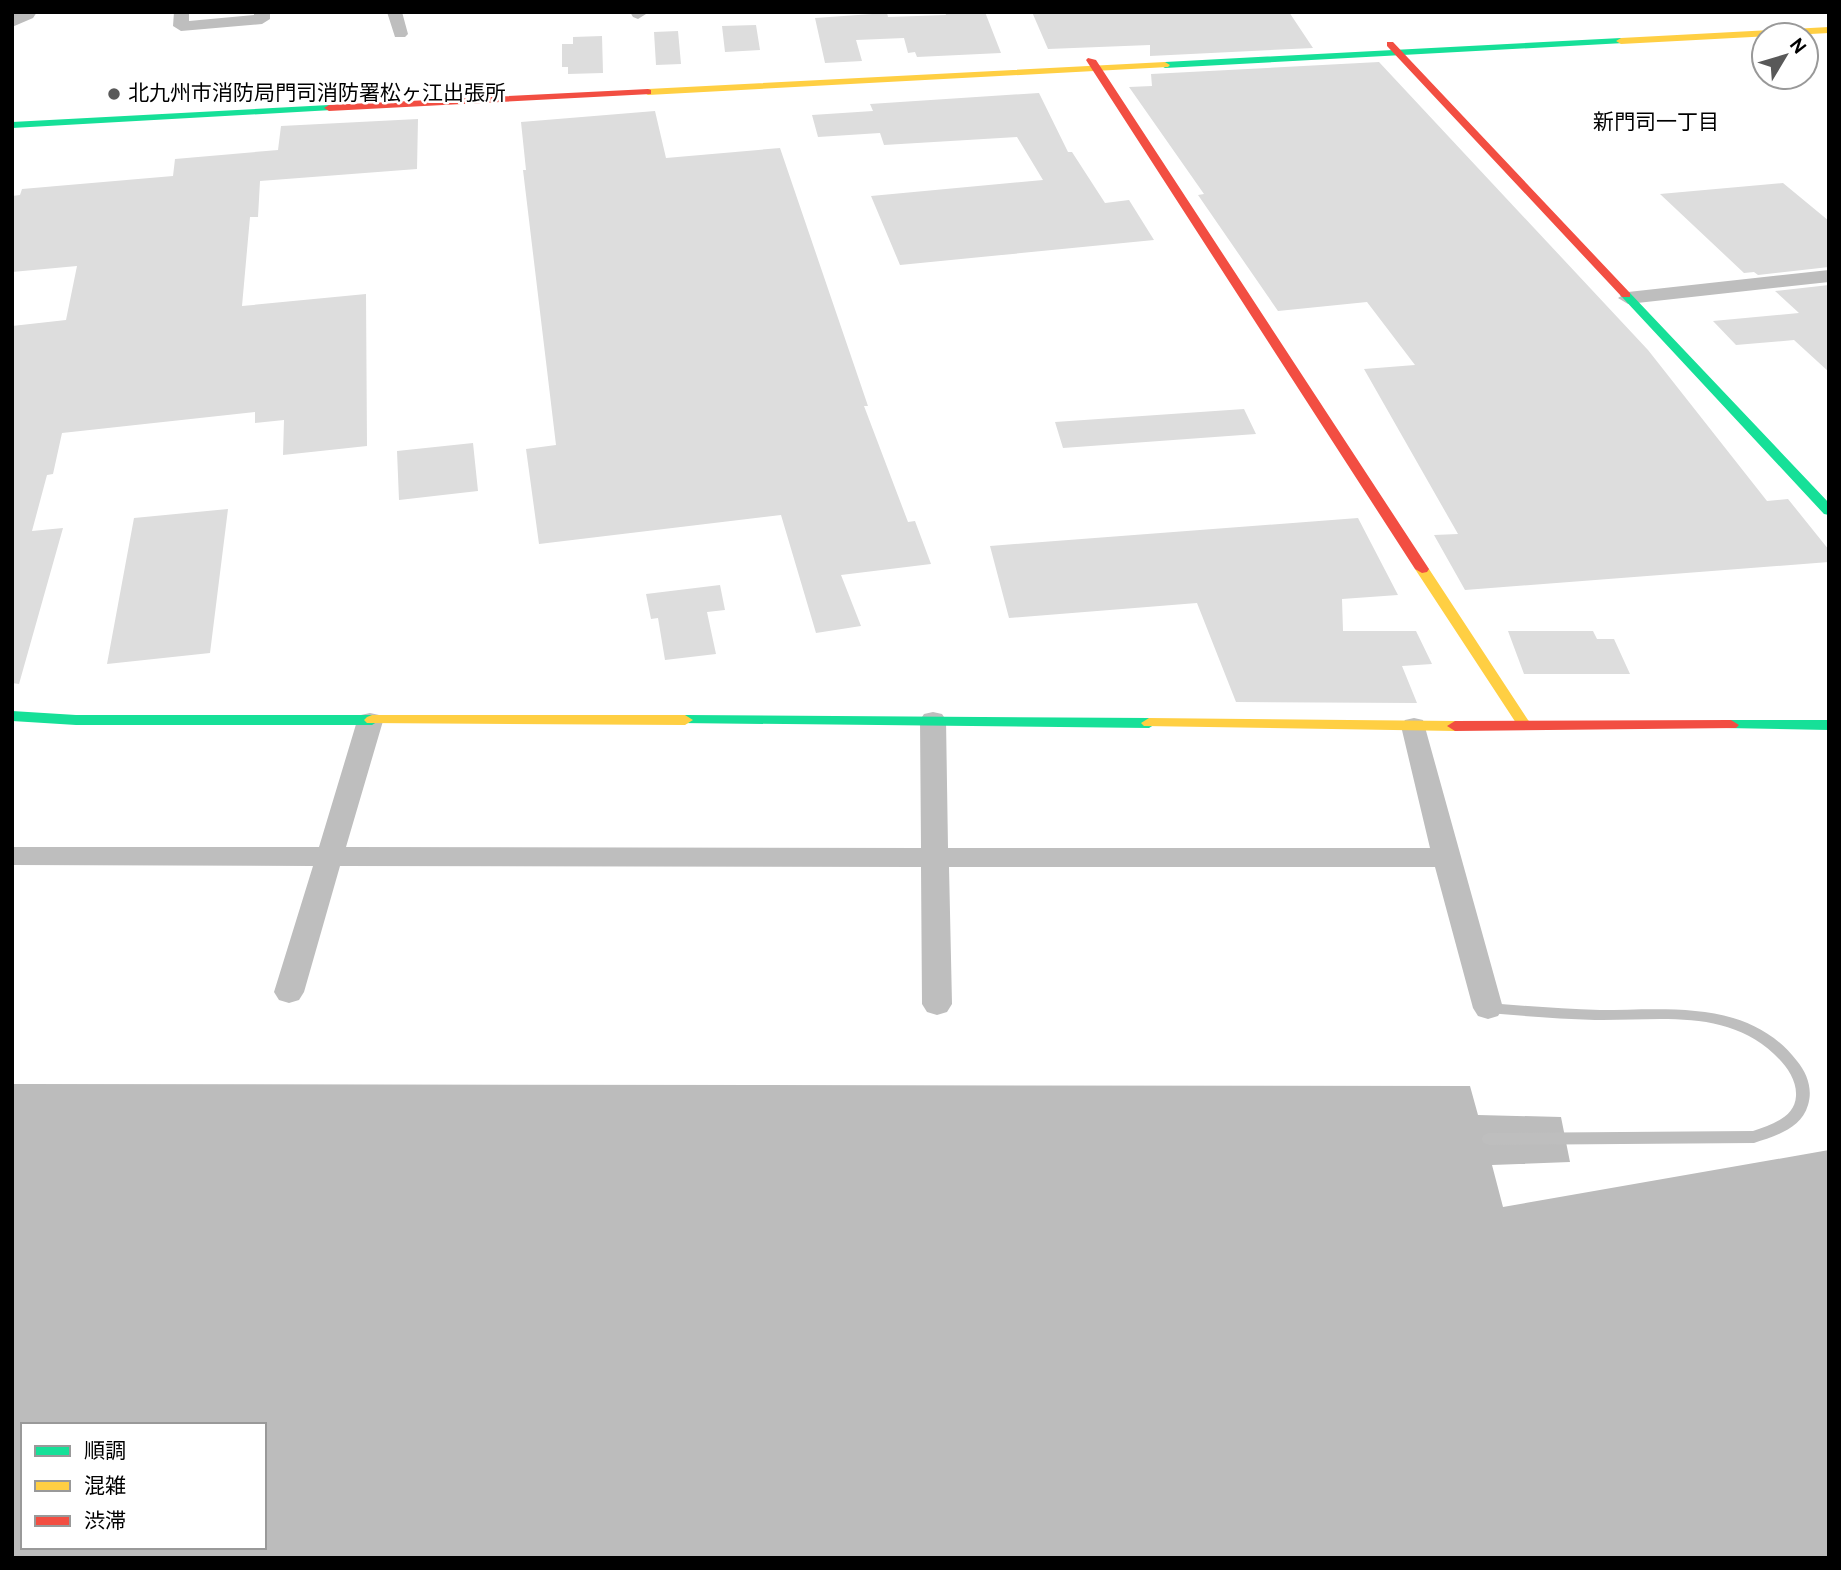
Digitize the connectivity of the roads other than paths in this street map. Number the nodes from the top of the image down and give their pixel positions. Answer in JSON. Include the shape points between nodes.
{"nodes":[{"id":1,"x":182,"y":12,"type":"edge"},
{"id":2,"x":262,"y":12,"type":"edge"},
{"id":3,"x":394,"y":12,"type":"edge"},
{"id":4,"x":1829,"y":22,"type":"edge"},
{"id":5,"x":1829,"y":30,"type":"edge"},
{"id":6,"x":400,"y":34,"type":"dead end"},
{"id":7,"x":1394,"y":48,"type":"junction"},
{"id":8,"x":1093,"y":64,"type":"junction"},
{"id":9,"x":12,"y":116,"type":"edge"},
{"id":10,"x":84,"y":117,"type":"junction"},
{"id":11,"x":12,"y":125,"type":"edge"},
{"id":12,"x":44,"y":140,"type":"dead end"},
{"id":13,"x":1829,"y":276,"type":"edge"},
{"id":14,"x":1628,"y":298,"type":"junction"},
{"id":15,"x":1829,"y":488,"type":"edge"},
{"id":16,"x":1810,"y":491,"type":"junction"},
{"id":17,"x":1829,"y":511,"type":"edge"},
{"id":18,"x":12,"y":716,"type":"edge"},
{"id":19,"x":933,"y":720,"type":"junction"},
{"id":20,"x":370,"y":721,"type":"junction"},
{"id":21,"x":1522,"y":723,"type":"junction"},
{"id":22,"x":1414,"y":726,"type":"junction"},
{"id":23,"x":1828,"y":726,"type":"edge"},
{"id":24,"x":12,"y":856,"type":"edge"},
{"id":25,"x":330,"y":856,"type":"junction"},
{"id":26,"x":935,"y":858,"type":"junction"},
{"id":27,"x":1446,"y":858,"type":"junction"},
{"id":28,"x":289,"y":992,"type":"dead end"},
{"id":29,"x":937,"y":1004,"type":"dead end"},
{"id":30,"x":1488,"y":1008,"type":"joint"},
{"id":31,"x":1489,"y":1139,"type":"dead end"}],
"edges":[{"from":1,"to":2,"type":"street","via":[[181,26],[262,19]]},
{"from":3,"to":6,"type":"street"},
{"from":4,"to":7,"type":"street"},
{"from":5,"to":7,"type":"street"},
{"from":7,"to":8,"type":"street"},
{"from":7,"to":14,"type":"street"},
{"from":8,"to":10,"type":"street"},
{"from":8,"to":21,"type":"street"},
{"from":9,"to":10,"type":"street"},
{"from":10,"to":11,"type":"street"},
{"from":10,"to":12,"type":"street"},
{"from":13,"to":14,"type":"street"},
{"from":14,"to":16,"type":"street"},
{"from":15,"to":16,"type":"lane"},
{"from":16,"to":17,"type":"street"},
{"from":18,"to":20,"type":"street"},
{"from":19,"to":20,"type":"street"},
{"from":19,"to":22,"type":"street"},
{"from":19,"to":26,"type":"street"},
{"from":20,"to":25,"type":"street"},
{"from":21,"to":22,"type":"street"},
{"from":21,"to":23,"type":"street"},
{"from":22,"to":27,"type":"street"},
{"from":24,"to":25,"type":"street"},
{"from":25,"to":26,"type":"street"},
{"from":25,"to":28,"type":"street"},
{"from":26,"to":27,"type":"street"},
{"from":26,"to":29,"type":"street"},
{"from":27,"to":30,"type":"street"},
{"from":30,"to":31,"type":"lane","via":[[1557,1015],[1705,1016],[1737,1023],[1768,1040],[1795,1066],[1803,1088],[1800,1110],[1787,1123],[1754,1138]]}]}
